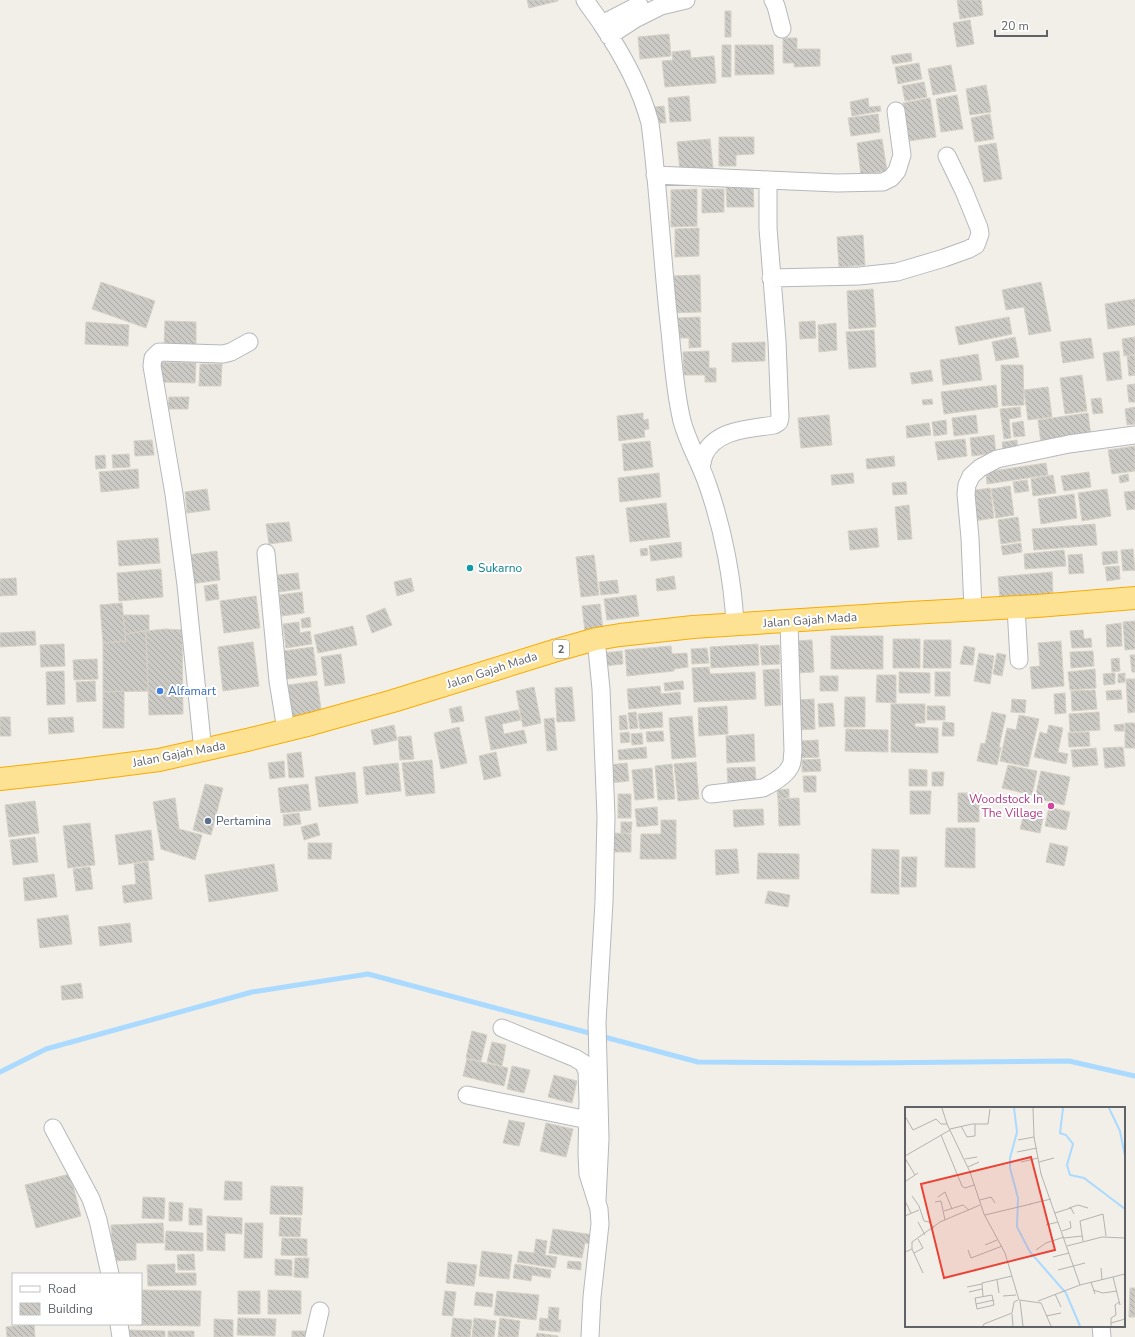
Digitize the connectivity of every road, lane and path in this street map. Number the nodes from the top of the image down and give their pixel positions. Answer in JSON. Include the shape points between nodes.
{"nodes":[{"id":1,"x":585,"y":0,"type":"edge"},
{"id":2,"x":652,"y":0,"type":"edge"},
{"id":3,"x":686,"y":0,"type":"edge"},
{"id":4,"x":773,"y":0,"type":"edge"},
{"id":5,"x":605,"y":30,"type":"junction"},
{"id":6,"x":782,"y":30,"type":"dead end"},
{"id":7,"x":896,"y":111,"type":"dead end"},
{"id":8,"x":947,"y":156,"type":"dead end"},
{"id":9,"x":655,"y":175,"type":"junction"},
{"id":10,"x":768,"y":180,"type":"junction"},
{"id":11,"x":771,"y":278,"type":"junction"},
{"id":12,"x":249,"y":342,"type":"dead end"},
{"id":13,"x":1135,"y":434,"type":"edge"},
{"id":14,"x":701,"y":467,"type":"junction"},
{"id":15,"x":266,"y":553,"type":"dead end"},
{"id":16,"x":1135,"y":598,"type":"edge"},
{"id":17,"x":1016,"y":607,"type":"junction"},
{"id":18,"x":973,"y":610,"type":"junction"},
{"id":19,"x":789,"y":622,"type":"junction"},
{"id":20,"x":735,"y":625,"type":"junction"},
{"id":21,"x":596,"y":639,"type":"junction"},
{"id":22,"x":1019,"y":660,"type":"dead end"},
{"id":23,"x":286,"y":730,"type":"junction"},
{"id":24,"x":203,"y":750,"type":"junction"},
{"id":25,"x":0,"y":779,"type":"edge"},
{"id":26,"x":711,"y":794,"type":"dead end"},
{"id":27,"x":502,"y":1028,"type":"dead end"},
{"id":28,"x":467,"y":1096,"type":"dead end"},
{"id":29,"x":588,"y":1120,"type":"junction"},
{"id":30,"x":53,"y":1128,"type":"dead end"},
{"id":31,"x":597,"y":1200,"type":"junction"},
{"id":32,"x":110,"y":1273,"type":"edge"},
{"id":33,"x":320,"y":1311,"type":"dead end"},
{"id":34,"x":119,"y":1325,"type":"edge"},
{"id":35,"x":1101,"y":1327,"type":"edge"},
{"id":36,"x":121,"y":1337,"type":"edge"},
{"id":37,"x":314,"y":1337,"type":"edge"},
{"id":38,"x":590,"y":1337,"type":"edge"},
{"id":39,"x":1102,"y":1337,"type":"edge"}],
"edges":[{"from":1,"to":5,"type":"street"},
{"from":2,"to":5,"type":"street"},
{"from":3,"to":5,"type":"street","via":[[661,6]]},
{"from":4,"to":6,"type":"street"},
{"from":5,"to":9,"type":"street","via":[[646,107]]},
{"from":7,"to":10,"type":"street","via":[[902,155],[898,171],[891,178],[883,182],[866,183]]},
{"from":8,"to":11,"type":"street","via":[[979,228],[980,234],[976,245],[897,272],[859,276]]},
{"from":9,"to":10,"type":"street"},
{"from":9,"to":14,"type":"street","via":[[666,296],[682,421]]},
{"from":10,"to":11,"type":"street"},
{"from":11,"to":14,"type":"street","via":[[777,342],[779,422],[719,437],[704,455]]},
{"from":12,"to":24,"type":"street","via":[[223,354],[159,352],[153,358],[152,366],[175,502]]},
{"from":13,"to":18,"type":"street","via":[[997,459],[971,476],[966,494]]},
{"from":14,"to":20,"type":"street","via":[[722,537],[734,603]]},
{"from":15,"to":23,"type":"street","via":[[278,681]]},
{"from":16,"to":17,"type":"highway","name":"Jalan Gajah Mada","number":"2"},
{"from":17,"to":18,"type":"highway","name":"Jalan Gajah Mada","number":"2"},
{"from":17,"to":22,"type":"street"},
{"from":18,"to":19,"type":"highway","name":"Jalan Gajah Mada","number":"2"},
{"from":19,"to":20,"type":"highway","name":"Jalan Gajah Mada","number":"2"},
{"from":19,"to":26,"type":"street","via":[[793,752],[791,765],[786,772],[763,788]]},
{"from":20,"to":21,"type":"highway","name":"Jalan Gajah Mada","number":"2","via":[[657,630]]},
{"from":21,"to":23,"type":"highway","name":"Jalan Gajah Mada","number":"2","via":[[393,701]]},
{"from":21,"to":31,"type":"street","via":[[601,689],[606,810],[597,1022],[600,1139]]},
{"from":23,"to":24,"type":"highway","name":"Jalan Gajah Mada","number":"2"},
{"from":24,"to":25,"type":"highway","name":"Jalan Gajah Mada","number":"2","via":[[159,760]]},
{"from":27,"to":29,"type":"street","via":[[552,1047],[583,1063],[587,1071]]},
{"from":28,"to":29,"type":"street"},
{"from":29,"to":31,"type":"street","via":[[588,1174]]},
{"from":30,"to":32,"type":"street","via":[[91,1199]]},
{"from":31,"to":38,"type":"street","via":[[600,1224]]},
{"from":33,"to":37,"type":"street"},
{"from":34,"to":36,"type":"street"},
{"from":35,"to":39,"type":"street"}]}
